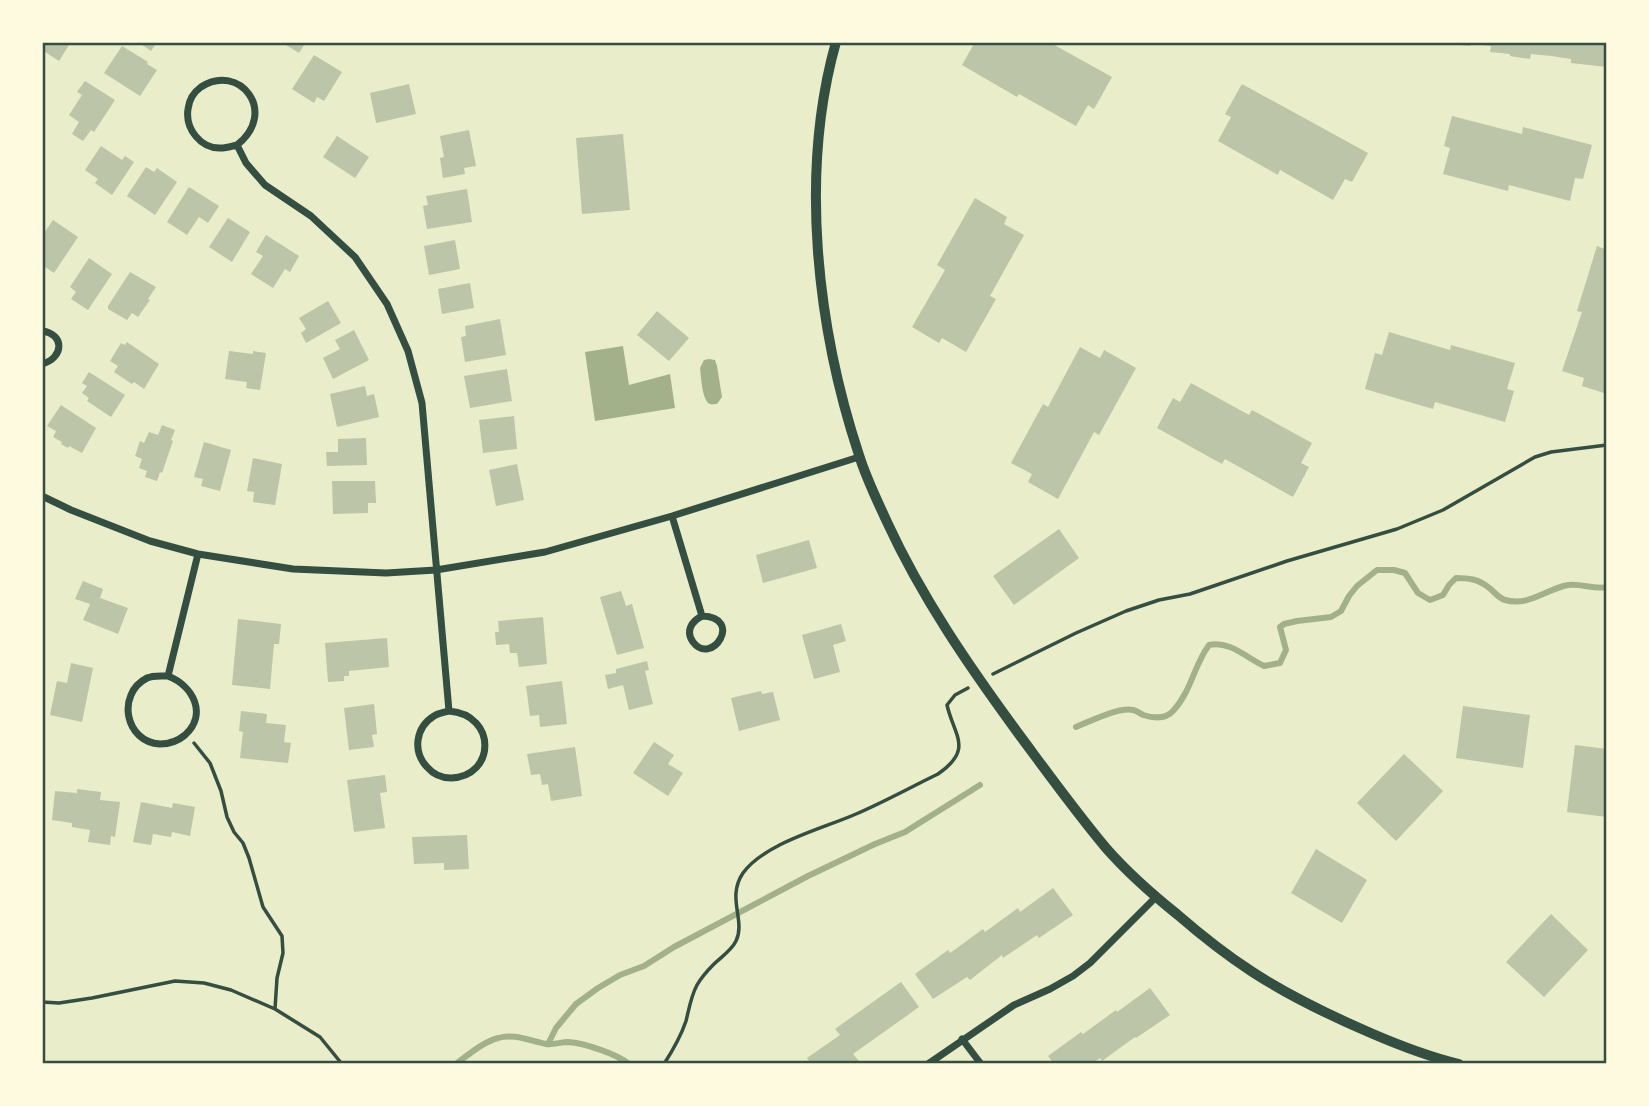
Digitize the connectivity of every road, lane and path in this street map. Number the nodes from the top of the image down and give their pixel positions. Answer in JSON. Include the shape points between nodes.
{"nodes":[{"id":1,"x":836,"y":42,"type":"edge"},
{"id":2,"x":237,"y":145,"type":"junction"},
{"id":3,"x":42,"y":331,"type":"edge"},
{"id":4,"x":42,"y":364,"type":"edge"},
{"id":5,"x":1607,"y":446,"type":"edge"},
{"id":6,"x":859,"y":457,"type":"junction"},
{"id":7,"x":42,"y":496,"type":"edge"},
{"id":8,"x":672,"y":516,"type":"junction"},
{"id":9,"x":198,"y":554,"type":"junction"},
{"id":10,"x":436,"y":569,"type":"junction"},
{"id":11,"x":702,"y":616,"type":"junction"},
{"id":12,"x":168,"y":676,"type":"junction"},
{"id":13,"x":980,"y":681,"type":"junction"},
{"id":14,"x":449,"y":711,"type":"junction"},
{"id":15,"x":186,"y":734,"type":"junction"},
{"id":16,"x":1156,"y":897,"type":"junction"},
{"id":17,"x":42,"y":1002,"type":"edge"},
{"id":18,"x":275,"y":1009,"type":"junction"},
{"id":19,"x":962,"y":1039,"type":"junction"},
{"id":20,"x":342,"y":1064,"type":"edge"},
{"id":21,"x":664,"y":1064,"type":"edge"},
{"id":22,"x":928,"y":1064,"type":"edge"},
{"id":23,"x":981,"y":1064,"type":"edge"},
{"id":24,"x":1460,"y":1064,"type":"edge"}],
"edges":[{"from":1,"to":6,"type":"street","via":[[821,114],[815,194],[817,249],[839,383]]},
{"from":2,"to":2,"type":"street","via":[[223,149],[205,145],[189,126],[190,101],[209,82],[237,83],[254,102],[254,125]]},
{"from":2,"to":10,"type":"street","via":[[265,185],[311,216],[355,257],[387,304],[408,351],[422,403]]},
{"from":3,"to":4,"type":"street","via":[[51,333],[59,344],[51,362]]},
{"from":5,"to":13,"type":"path","via":[[1535,457],[1432,515],[1126,611]]},
{"from":6,"to":8,"type":"street"},
{"from":6,"to":13,"type":"street","via":[[917,581]]},
{"from":7,"to":9,"type":"street","via":[[115,528]]},
{"from":8,"to":10,"type":"street","via":[[544,552]]},
{"from":8,"to":11,"type":"street"},
{"from":9,"to":10,"type":"street","via":[[293,569],[386,573]]},
{"from":9,"to":12,"type":"street"},
{"from":10,"to":14,"type":"street"},
{"from":11,"to":11,"type":"street","via":[[691,626],[691,640],[703,649],[711,648],[718,644],[723,628],[716,618]]},
{"from":12,"to":15,"type":"street","via":[[179,680],[194,700],[194,722]]},
{"from":12,"to":15,"type":"street","via":[[147,678],[136,686],[127,711],[130,723],[153,744],[176,741]]},
{"from":13,"to":16,"type":"street","via":[[1107,849]]},
{"from":13,"to":21,"type":"path","via":[[947,705],[959,741],[950,766],[857,813],[768,850],[743,874],[736,888],[736,941],[696,986],[685,1023]]},
{"from":14,"to":14,"type":"street","via":[[426,722],[417,746],[428,769],[438,776],[461,777],[481,761],[484,735],[470,716]]},
{"from":15,"to":18,"type":"path","via":[[210,763],[230,824],[249,858],[263,907],[282,936]]},
{"from":16,"to":19,"type":"street","via":[[1082,970],[1014,1005]]},
{"from":16,"to":24,"type":"street","via":[[1252,972],[1297,998],[1399,1045]]},
{"from":17,"to":18,"type":"path","via":[[92,998],[175,981],[231,990]]},
{"from":18,"to":20,"type":"path","via":[[320,1037]]},
{"from":19,"to":22,"type":"street"},
{"from":19,"to":23,"type":"street"}]}
